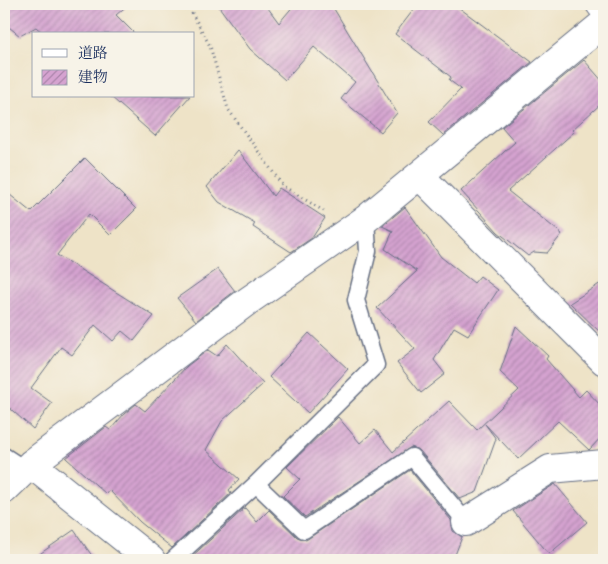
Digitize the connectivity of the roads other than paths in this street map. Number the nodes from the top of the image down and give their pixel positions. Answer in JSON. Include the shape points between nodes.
{"nodes":[{"id":1,"x":600,"y":4,"type":"edge"},
{"id":2,"x":604,"y":9,"type":"edge"},
{"id":3,"x":604,"y":23,"type":"edge"},
{"id":4,"x":420,"y":176,"type":"junction"},
{"id":5,"x":360,"y":223,"type":"junction"},
{"id":6,"x":604,"y":361,"type":"edge"},
{"id":7,"x":20,"y":463,"type":"edge"},
{"id":8,"x":604,"y":464,"type":"edge"},
{"id":9,"x":256,"y":484,"type":"junction"},
{"id":10,"x":4,"y":490,"type":"edge"},
{"id":11,"x":466,"y":522,"type":"joint"},
{"id":12,"x":145,"y":558,"type":"edge"},
{"id":13,"x":173,"y":560,"type":"edge"}],
"edges":[{"from":1,"to":2,"type":"main road"},
{"from":3,"to":4,"type":"main road"},
{"from":4,"to":5,"type":"main road"},
{"from":4,"to":6,"type":"main road"},
{"from":5,"to":7,"type":"main road"},
{"from":5,"to":9,"type":"lane","via":[[368,251],[356,300],[376,365]]},
{"from":7,"to":10,"type":"main road"},
{"from":7,"to":12,"type":"main road"},
{"from":8,"to":11,"type":"main road","via":[[550,469]]},
{"from":9,"to":11,"type":"lane","via":[[304,530],[412,457]]},
{"from":9,"to":13,"type":"lane"}]}
